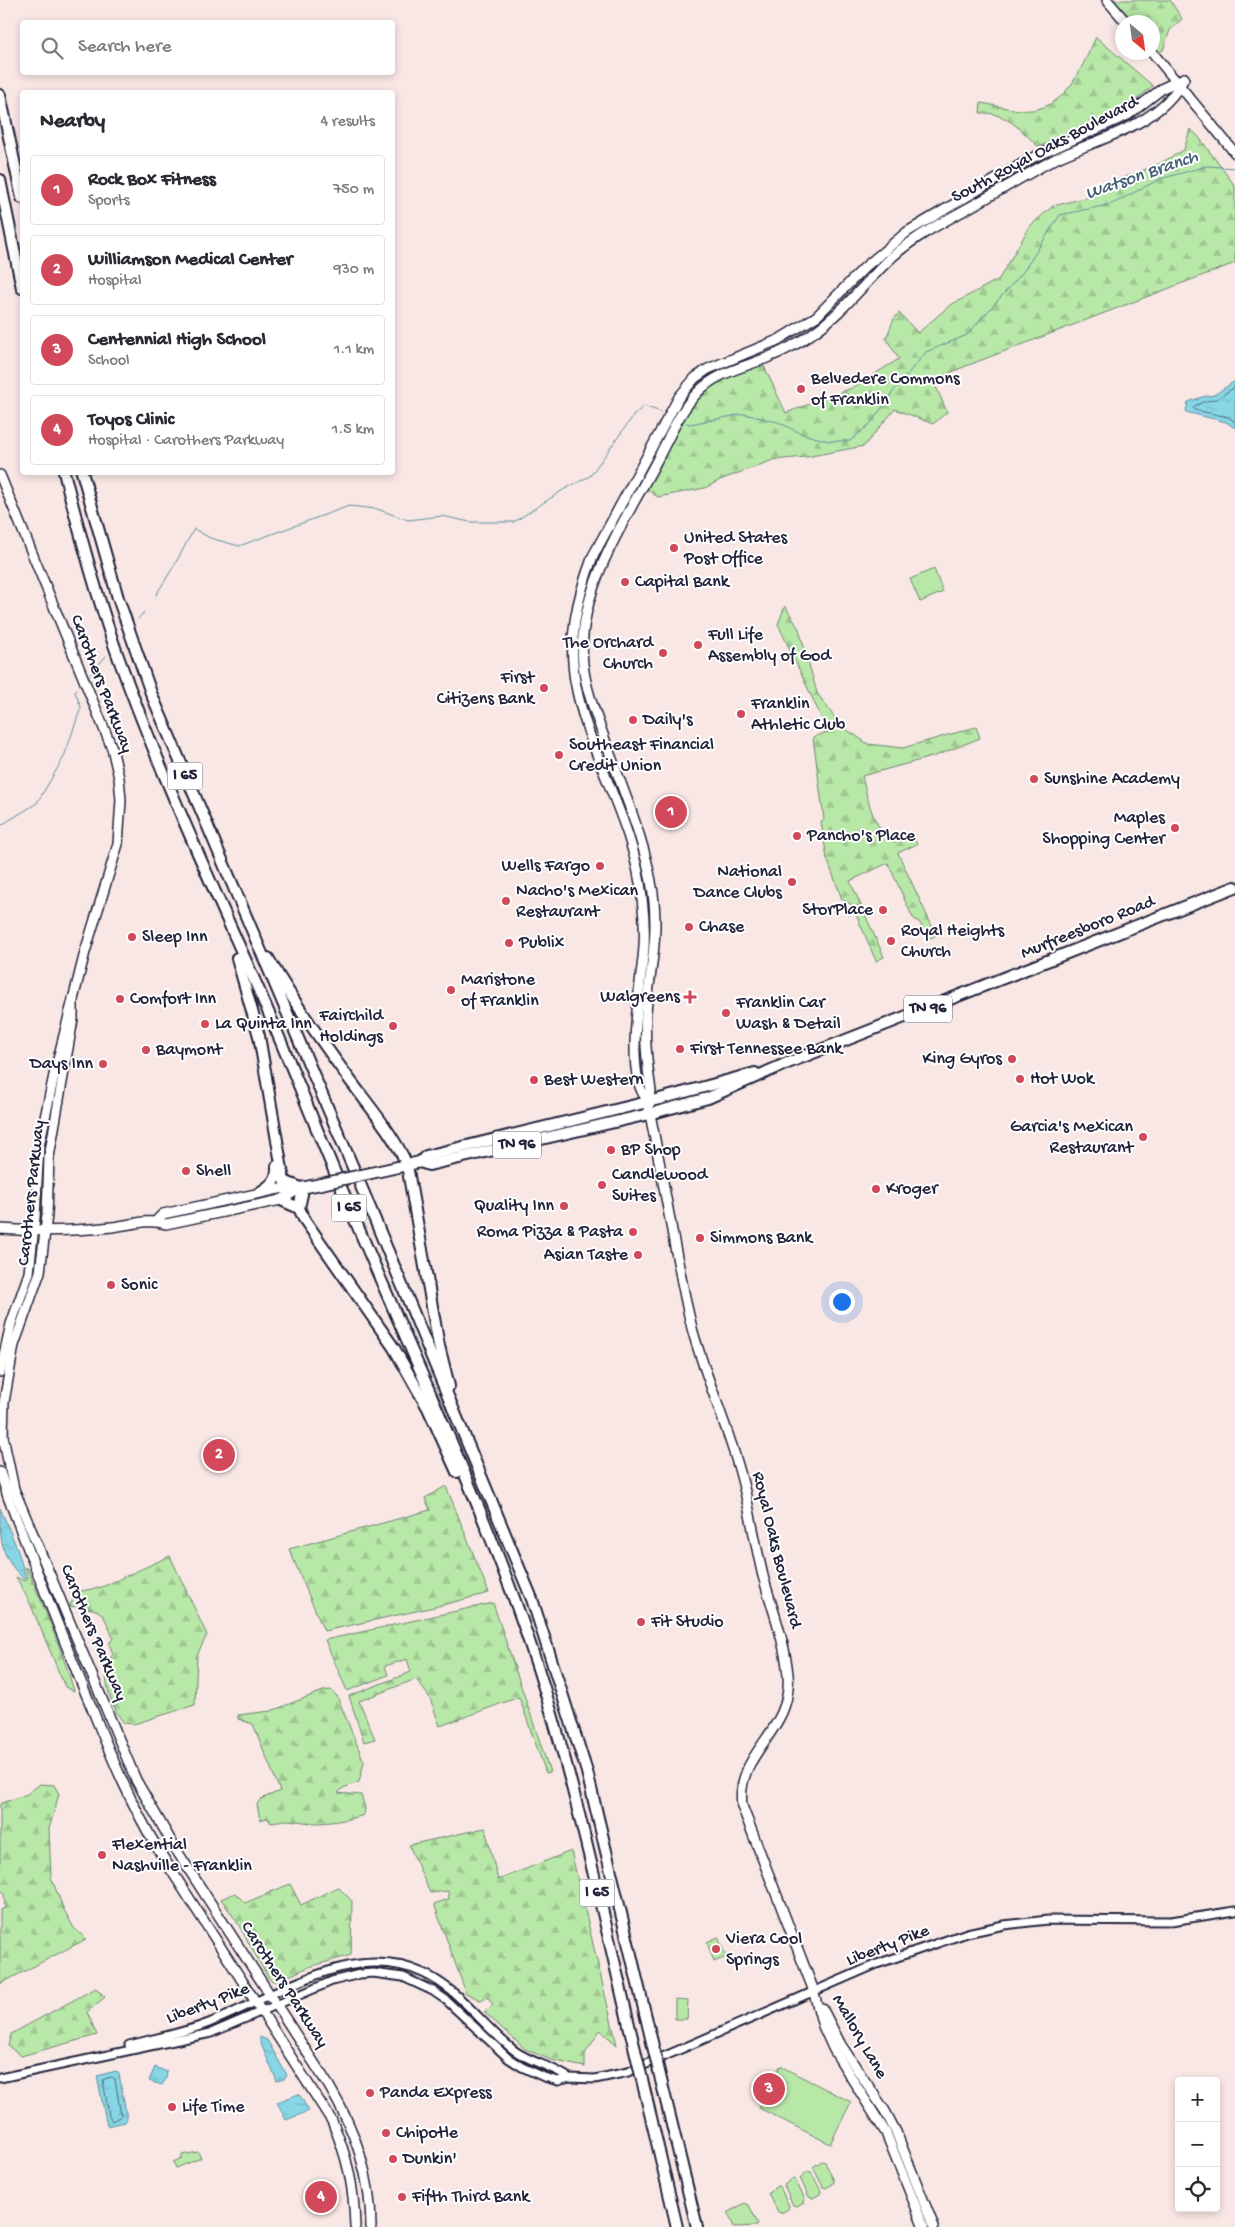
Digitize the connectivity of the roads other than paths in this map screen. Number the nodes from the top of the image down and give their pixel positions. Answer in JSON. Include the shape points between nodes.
{"nodes":[{"id":1,"x":1107,"y":0,"type":"edge"},
{"id":2,"x":1120,"y":15,"type":"edge"},
{"id":3,"x":1159,"y":60,"type":"edge"},
{"id":4,"x":1178,"y":83,"type":"junction"},
{"id":5,"x":0,"y":95,"type":"edge"},
{"id":6,"x":1235,"y":154,"type":"edge"},
{"id":7,"x":0,"y":180,"type":"edge"},
{"id":8,"x":20,"y":189,"type":"edge"},
{"id":9,"x":20,"y":278,"type":"edge"},
{"id":10,"x":0,"y":475,"type":"edge"},
{"id":11,"x":65,"y":475,"type":"edge"},
{"id":12,"x":83,"y":475,"type":"edge"},
{"id":13,"x":1235,"y":887,"type":"edge"},
{"id":14,"x":245,"y":916,"type":"junction"},
{"id":15,"x":225,"y":918,"type":"junction"},
{"id":16,"x":644,"y":947,"type":"junction"},
{"id":17,"x":655,"y":947,"type":"junction"},
{"id":18,"x":73,"y":998,"type":"junction"},
{"id":19,"x":785,"y":1064,"type":"junction"},
{"id":20,"x":647,"y":1100,"type":"junction"},
{"id":21,"x":48,"y":1102,"type":"junction"},
{"id":22,"x":59,"y":1104,"type":"junction"},
{"id":23,"x":650,"y":1114,"type":"junction"},
{"id":24,"x":278,"y":1155,"type":"junction"},
{"id":25,"x":420,"y":1162,"type":"junction"},
{"id":26,"x":407,"y":1165,"type":"junction"},
{"id":27,"x":301,"y":1188,"type":"junction"},
{"id":28,"x":259,"y":1193,"type":"junction"},
{"id":29,"x":281,"y":1200,"type":"junction"},
{"id":30,"x":299,"y":1208,"type":"junction"},
{"id":31,"x":156,"y":1221,"type":"junction"},
{"id":32,"x":0,"y":1229,"type":"edge"},
{"id":33,"x":45,"y":1231,"type":"junction"},
{"id":34,"x":34,"y":1232,"type":"junction"},
{"id":35,"x":0,"y":1372,"type":"edge"},
{"id":36,"x":0,"y":1472,"type":"edge"},
{"id":37,"x":480,"y":1472,"type":"junction"},
{"id":38,"x":475,"y":1497,"type":"junction"},
{"id":39,"x":1235,"y":1911,"type":"edge"},
{"id":40,"x":813,"y":1992,"type":"junction"},
{"id":41,"x":271,"y":1995,"type":"junction"},
{"id":42,"x":257,"y":2001,"type":"junction"},
{"id":43,"x":277,"y":2004,"type":"junction"},
{"id":44,"x":263,"y":2011,"type":"junction"},
{"id":45,"x":476,"y":2014,"type":"junction"},
{"id":46,"x":469,"y":2022,"type":"junction"},
{"id":47,"x":56,"y":2065,"type":"junction"},
{"id":48,"x":0,"y":2078,"type":"edge"},
{"id":49,"x":569,"y":2078,"type":"junction"},
{"id":50,"x":905,"y":2166,"type":"junction"},
{"id":51,"x":355,"y":2227,"type":"edge"},
{"id":52,"x":371,"y":2227,"type":"edge"},
{"id":53,"x":677,"y":2227,"type":"edge"},
{"id":54,"x":697,"y":2227,"type":"edge"},
{"id":55,"x":924,"y":2227,"type":"edge"},
{"id":56,"x":934,"y":2227,"type":"edge"}],
"edges":[{"from":1,"to":2,"type":"main road"},
{"from":3,"to":4,"type":"main road"},
{"from":4,"to":6,"type":"main road"},
{"from":4,"to":16,"type":"main road","name":"South Royal Oaks Boulevard","via":[[1128,115],[1032,158],[906,232],[812,320],[778,340],[708,369],[695,378],[679,397],[593,556],[577,605],[574,628],[573,666],[581,706],[636,858]]},
{"from":4,"to":17,"type":"main road","name":"South Royal Oaks Boulevard","via":[[1170,98],[1134,125],[1060,157],[917,238],[874,274],[825,325],[783,351],[714,379],[688,403],[605,560],[584,628],[583,663],[591,702],[640,834],[649,868],[656,917]]},
{"from":5,"to":8,"type":"highway"},
{"from":7,"to":9,"type":"highway"},
{"from":10,"to":18,"type":"main road","name":"Carothers Parkway","via":[[112,748],[119,778],[121,817],[118,844]]},
{"from":11,"to":15,"type":"highway","number":"I 65","via":[[90,569],[120,661]]},
{"from":12,"to":14,"type":"highway","number":"I 65","via":[[118,598],[151,693]]},
{"from":13,"to":19,"type":"highway","name":"Murfreesboro Road","number":"TN 96"},
{"from":14,"to":26,"type":"highway","via":[[285,987],[400,1148]]},
{"from":14,"to":37,"type":"highway","number":"I 65"},
{"from":15,"to":24,"type":"highway","via":[[259,1036]]},
{"from":15,"to":38,"type":"highway","number":"I 65"},
{"from":16,"to":17,"type":"main road"},
{"from":16,"to":20,"type":"main road","name":"South Royal Oaks Boulevard","via":[[635,1049],[641,1093]]},
{"from":17,"to":20,"type":"main road","name":"South Royal Oaks Boulevard","via":[[646,1012],[651,1091]]},
{"from":18,"to":21,"type":"main road","name":"Carothers Parkway"},
{"from":18,"to":22,"type":"main road","name":"Carothers Parkway","via":[[73,1019]]},
{"from":19,"to":20,"type":"highway","name":"Murfreesboro Road","number":"TN 96"},
{"from":19,"to":23,"type":"highway","name":"Murfreesboro Road","number":"TN 96","via":[[716,1095]]},
{"from":20,"to":23,"type":"main road","name":"Royal Oaks Boulevard"},
{"from":20,"to":25,"type":"highway","name":"Murfreesboro Road","number":"TN 96","via":[[426,1156]]},
{"from":21,"to":22,"type":"street"},
{"from":21,"to":34,"type":"main road","name":"Carothers Parkway","via":[[39,1146]]},
{"from":22,"to":33,"type":"main road","name":"Carothers Parkway","via":[[49,1157]]},
{"from":23,"to":25,"type":"highway","name":"Murfreesboro Road","number":"TN 96","via":[[428,1166]]},
{"from":23,"to":40,"type":"main road","name":"Royal Oaks Boulevard","via":[[693,1330],[741,1476],[788,1676],[788,1694],[782,1714],[747,1767],[741,1787],[742,1806]]},
{"from":24,"to":27,"type":"highway","via":[[284,1181]]},
{"from":24,"to":28,"type":"highway","via":[[276,1180]]},
{"from":25,"to":26,"type":"highway","name":"Murfreesboro Road","number":"TN 96"},
{"from":26,"to":27,"type":"highway","name":"Murfreesboro Road","number":"TN 96","bridge":true},
{"from":26,"to":37,"type":"highway","via":[[439,1346],[450,1391]]},
{"from":27,"to":28,"type":"main road","name":"Murfreesboro Road"},
{"from":27,"to":29,"type":"main road","name":"Murfreesboro Road"},
{"from":27,"to":30,"type":"highway"},
{"from":28,"to":31,"type":"main road","name":"Murfreesboro Road","via":[[163,1214]]},
{"from":29,"to":30,"type":"highway"},
{"from":29,"to":31,"type":"main road","name":"Murfreesboro Road","via":[[166,1224]]},
{"from":30,"to":38,"type":"highway","via":[[394,1348],[428,1408],[458,1474]]},
{"from":31,"to":33,"type":"main road","name":"Murfreesboro Road"},
{"from":32,"to":34,"type":"main road","name":"Murfreesboro Road"},
{"from":33,"to":34,"type":"main road","name":"Murfreesboro Road"},
{"from":33,"to":41,"type":"main road","name":"Carothers Parkway","via":[[37,1285],[14,1346],[4,1402],[3,1437],[14,1489],[136,1780],[175,1848]]},
{"from":34,"to":35,"type":"main road","name":"Carothers Parkway","via":[[29,1274],[11,1324]]},
{"from":36,"to":42,"type":"main road","name":"Carothers Parkway","via":[[72,1663],[134,1808]]},
{"from":37,"to":54,"type":"highway","number":"I 65","bridge":true,"via":[[532,1600],[587,1772]]},
{"from":38,"to":53,"type":"highway","number":"I 65","bridge":true,"via":[[531,1648],[569,1775]]},
{"from":39,"to":40,"type":"street","name":"Liberty Pike","via":[[1171,1921],[1060,1920],[993,1927],[906,1953]]},
{"from":40,"to":49,"type":"street","name":"Liberty Pike","via":[[628,2072],[595,2079]]},
{"from":40,"to":50,"type":"main road","name":"Mallory Lane","via":[[829,2040]]},
{"from":41,"to":42,"type":"street","name":"Liberty Pike"},
{"from":41,"to":43,"type":"main road","name":"Carothers Parkway"},
{"from":41,"to":45,"type":"street","name":"Liberty Pike","via":[[339,1967],[361,1963],[392,1964],[437,1981]]},
{"from":42,"to":44,"type":"main road","name":"Carothers Parkway"},
{"from":42,"to":47,"type":"street","name":"Liberty Pike","via":[[194,2028]]},
{"from":43,"to":44,"type":"street","name":"Liberty Pike"},
{"from":43,"to":46,"type":"street","name":"Liberty Pike","via":[[344,1977],[386,1974],[404,1977],[433,1991]]},
{"from":43,"to":52,"type":"main road","name":"Carothers Parkway","via":[[350,2123],[366,2172]]},
{"from":44,"to":47,"type":"street","name":"Liberty Pike","via":[[211,2033]]},
{"from":44,"to":51,"type":"main road","name":"Carothers Parkway","via":[[332,2121],[350,2171]]},
{"from":45,"to":46,"type":"street"},
{"from":45,"to":49,"type":"street","name":"Liberty Pike","via":[[517,2052]]},
{"from":46,"to":49,"type":"street","name":"Liberty Pike","via":[[522,2067],[558,2081]]},
{"from":47,"to":48,"type":"street","name":"Liberty Pike"},
{"from":50,"to":55,"type":"main road","name":"Mallory Lane"},
{"from":50,"to":56,"type":"main road","name":"Mallory Lane"}]}
